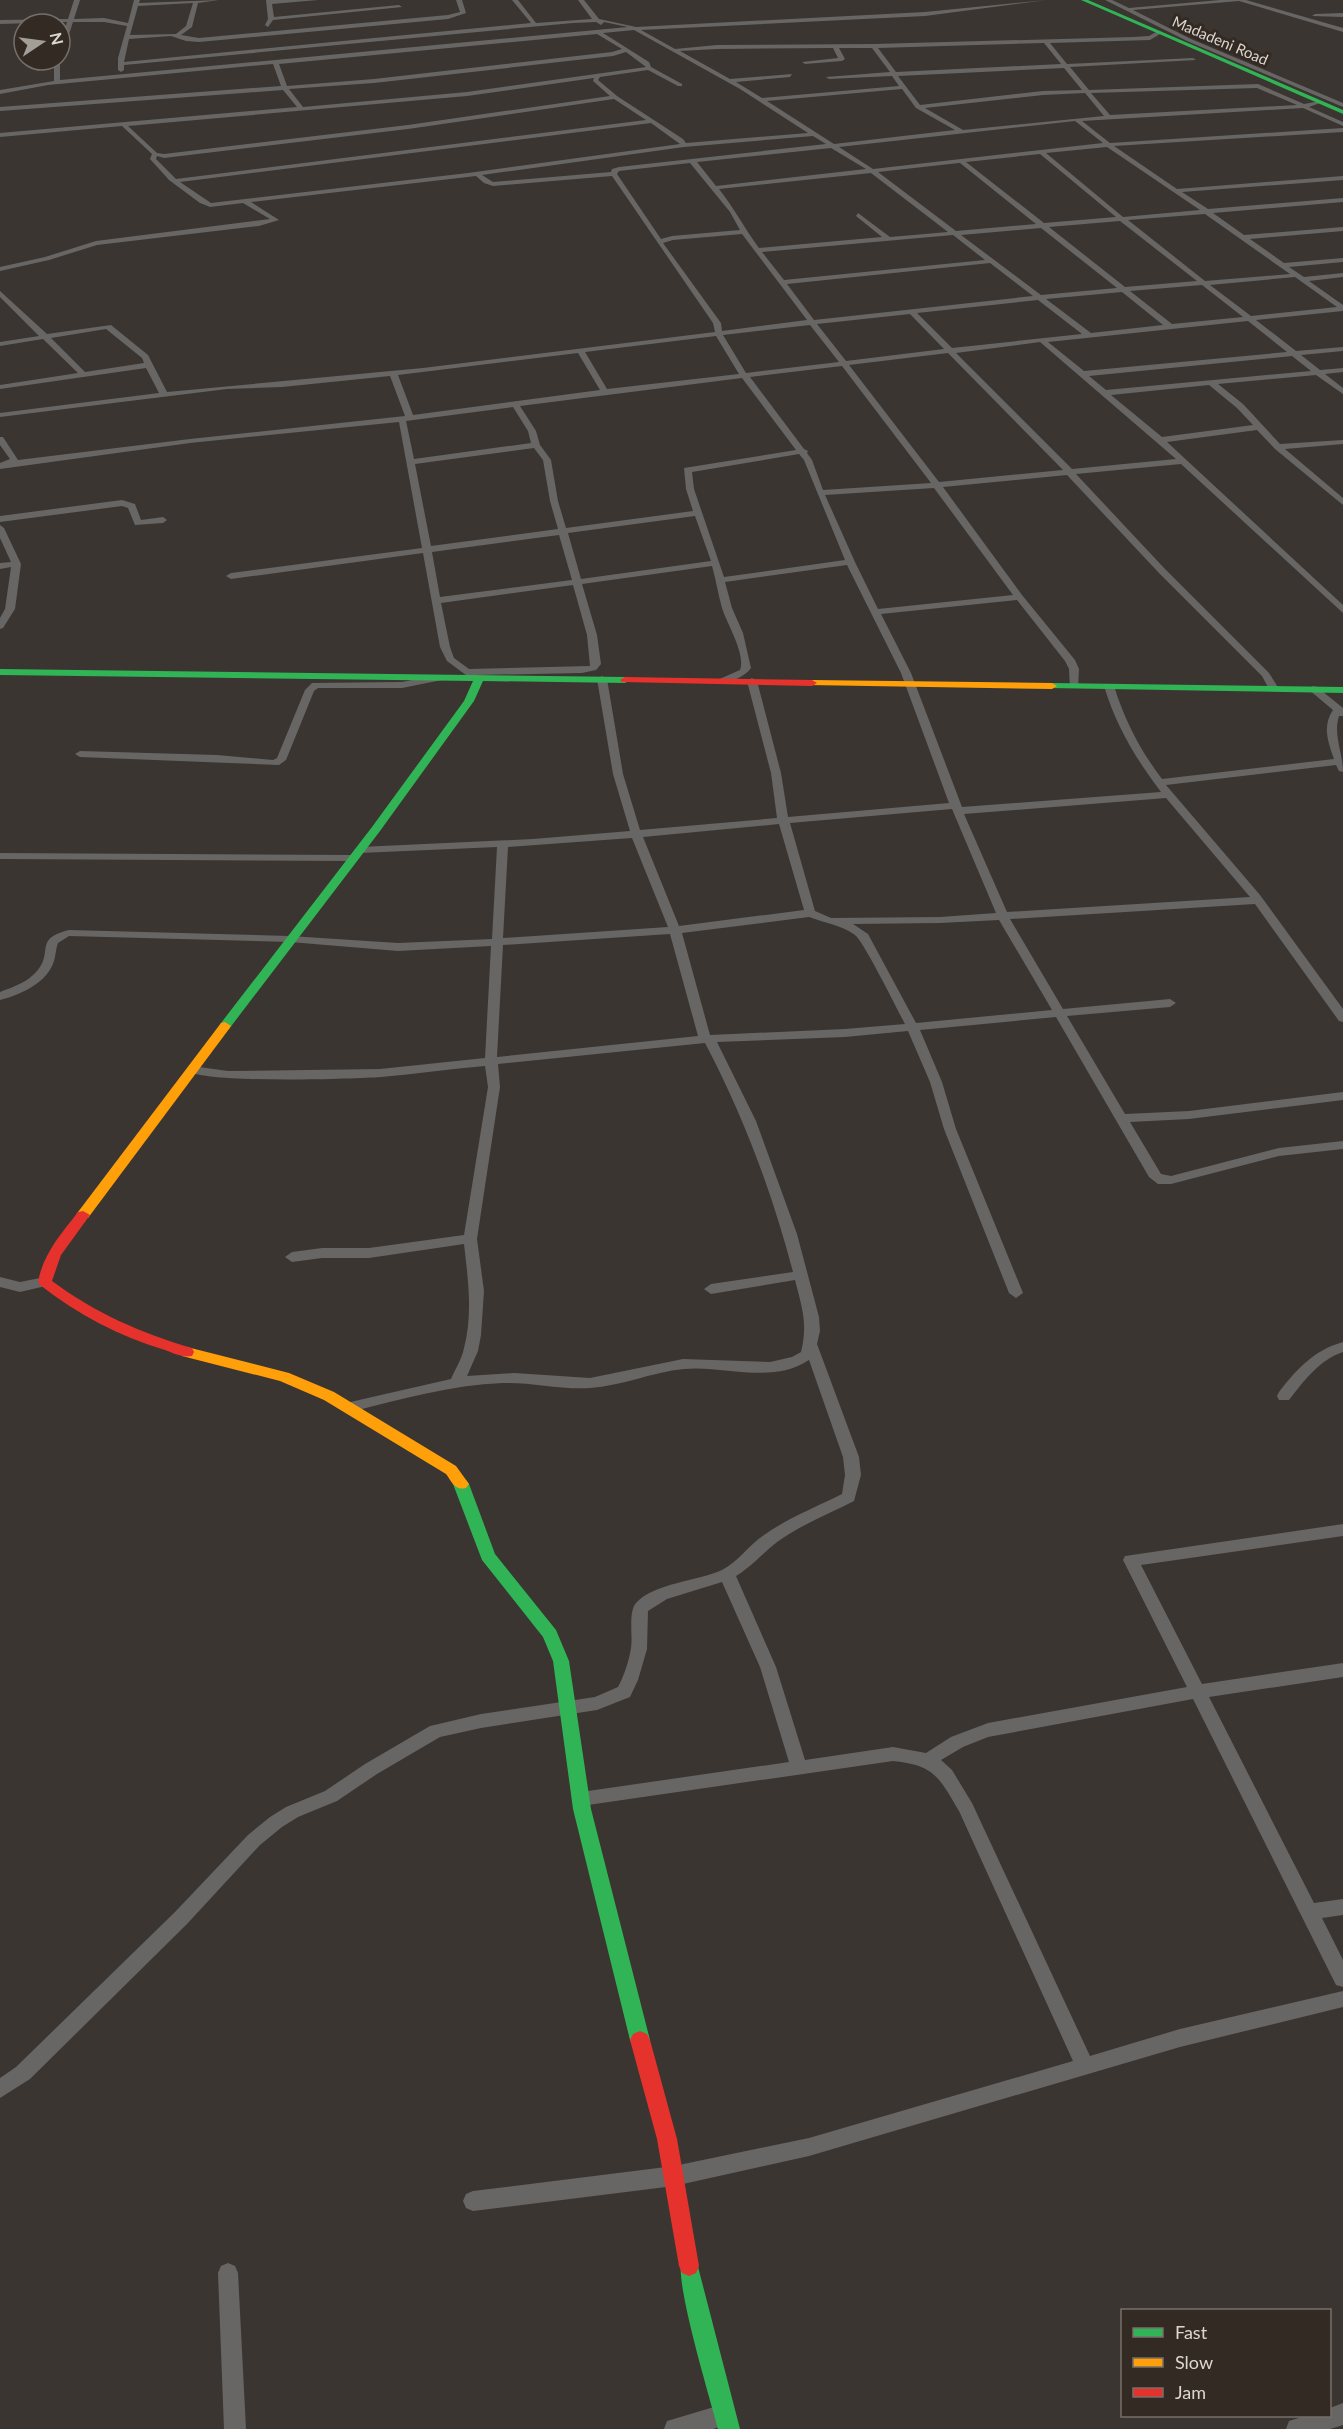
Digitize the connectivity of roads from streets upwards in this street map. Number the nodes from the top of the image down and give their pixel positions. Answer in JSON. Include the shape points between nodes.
{"nodes":[{"id":1,"x":77,"y":0,"type":"edge"},
{"id":2,"x":216,"y":0,"type":"edge"},
{"id":3,"x":315,"y":0,"type":"edge"},
{"id":4,"x":459,"y":0,"type":"edge"},
{"id":5,"x":515,"y":0,"type":"edge"},
{"id":6,"x":581,"y":0,"type":"edge"},
{"id":7,"x":1044,"y":0,"type":"edge"},
{"id":8,"x":1084,"y":0,"type":"edge"},
{"id":9,"x":1108,"y":0,"type":"edge"},
{"id":10,"x":1239,"y":0,"type":"edge"},
{"id":11,"x":196,"y":1,"type":"edge"},
{"id":12,"x":136,"y":2,"type":"edge"},
{"id":13,"x":270,"y":2,"type":"edge"},
{"id":14,"x":351,"y":6,"type":"dead end"},
{"id":15,"x":399,"y":7,"type":"dead end"},
{"id":16,"x":1129,"y":10,"type":"junction"},
{"id":17,"x":355,"y":12,"type":"junction"},
{"id":18,"x":1343,"y":15,"type":"edge"},
{"id":19,"x":1301,"y":16,"type":"junction"},
{"id":20,"x":72,"y":18,"type":"edge"},
{"id":21,"x":271,"y":19,"type":"junction"},
{"id":22,"x":596,"y":19,"type":"junction"},
{"id":23,"x":72,"y":21,"type":"edge"},
{"id":24,"x":534,"y":24,"type":"junction"},
{"id":25,"x":131,"y":25,"type":"junction"},
{"id":26,"x":368,"y":25,"type":"junction"},
{"id":27,"x":638,"y":30,"type":"junction"},
{"id":28,"x":1343,"y":30,"type":"edge"},
{"id":29,"x":601,"y":31,"type":"junction"},
{"id":30,"x":1161,"y":31,"type":"junction"},
{"id":31,"x":271,"y":33,"type":"junction"},
{"id":32,"x":178,"y":35,"type":"junction"},
{"id":33,"x":127,"y":37,"type":"junction"},
{"id":34,"x":1045,"y":41,"type":"junction"},
{"id":35,"x":835,"y":46,"type":"junction"},
{"id":36,"x":874,"y":46,"type":"junction"},
{"id":37,"x":285,"y":48,"type":"junction"},
{"id":38,"x":626,"y":50,"type":"junction"},
{"id":39,"x":676,"y":50,"type":"junction"},
{"id":40,"x":1193,"y":60,"type":"dead end"},
{"id":41,"x":805,"y":62,"type":"dead end"},
{"id":42,"x":121,"y":64,"type":"junction"},
{"id":43,"x":276,"y":64,"type":"junction"},
{"id":44,"x":1065,"y":66,"type":"junction"},
{"id":45,"x":649,"y":68,"type":"junction"},
{"id":46,"x":57,"y":72,"type":"edge"},
{"id":47,"x":894,"y":74,"type":"junction"},
{"id":48,"x":790,"y":75,"type":"dead end"},
{"id":49,"x":598,"y":76,"type":"junction"},
{"id":50,"x":829,"y":77,"type":"dead end"},
{"id":51,"x":120,"y":78,"type":"junction"},
{"id":52,"x":730,"y":81,"type":"junction"},
{"id":53,"x":57,"y":83,"type":"junction"},
{"id":54,"x":680,"y":85,"type":"dead end"},
{"id":55,"x":903,"y":87,"type":"junction"},
{"id":56,"x":285,"y":88,"type":"junction"},
{"id":57,"x":1086,"y":91,"type":"junction"},
{"id":58,"x":0,"y":92,"type":"edge"},
{"id":59,"x":615,"y":97,"type":"junction"},
{"id":60,"x":761,"y":100,"type":"junction"},
{"id":61,"x":1318,"y":102,"type":"junction"},
{"id":62,"x":1343,"y":105,"type":"edge"},
{"id":63,"x":1305,"y":106,"type":"junction"},
{"id":64,"x":918,"y":107,"type":"junction"},
{"id":65,"x":0,"y":109,"type":"edge"},
{"id":66,"x":302,"y":110,"type":"junction"},
{"id":67,"x":1343,"y":112,"type":"edge"},
{"id":68,"x":1108,"y":117,"type":"junction"},
{"id":69,"x":1076,"y":119,"type":"junction"},
{"id":70,"x":651,"y":121,"type":"junction"},
{"id":71,"x":124,"y":124,"type":"junction"},
{"id":72,"x":1343,"y":124,"type":"edge"},
{"id":73,"x":1343,"y":130,"type":"edge"},
{"id":74,"x":961,"y":131,"type":"junction"},
{"id":75,"x":815,"y":134,"type":"junction"},
{"id":76,"x":0,"y":135,"type":"edge"},
{"id":77,"x":684,"y":145,"type":"junction"},
{"id":78,"x":832,"y":145,"type":"junction"},
{"id":79,"x":1108,"y":145,"type":"junction"},
{"id":80,"x":1042,"y":153,"type":"junction"},
{"id":81,"x":154,"y":154,"type":"junction"},
{"id":82,"x":692,"y":161,"type":"junction"},
{"id":83,"x":962,"y":162,"type":"junction"},
{"id":84,"x":874,"y":172,"type":"junction"},
{"id":85,"x":478,"y":174,"type":"junction"},
{"id":86,"x":614,"y":174,"type":"junction"},
{"id":87,"x":1343,"y":178,"type":"edge"},
{"id":88,"x":177,"y":181,"type":"junction"},
{"id":89,"x":714,"y":188,"type":"junction"},
{"id":90,"x":1175,"y":191,"type":"junction"},
{"id":91,"x":1343,"y":200,"type":"edge"},
{"id":92,"x":244,"y":201,"type":"junction"},
{"id":93,"x":1206,"y":211,"type":"junction"},
{"id":94,"x":858,"y":214,"type":"dead end"},
{"id":95,"x":1122,"y":219,"type":"junction"},
{"id":96,"x":1042,"y":226,"type":"junction"},
{"id":97,"x":1343,"y":229,"type":"edge"},
{"id":98,"x":744,"y":232,"type":"junction"},
{"id":99,"x":957,"y":234,"type":"junction"},
{"id":100,"x":1244,"y":237,"type":"junction"},
{"id":101,"x":889,"y":239,"type":"junction"},
{"id":102,"x":659,"y":242,"type":"junction"},
{"id":103,"x":757,"y":250,"type":"junction"},
{"id":104,"x":1343,"y":260,"type":"edge"},
{"id":105,"x":991,"y":261,"type":"junction"},
{"id":106,"x":1284,"y":265,"type":"junction"},
{"id":107,"x":0,"y":269,"type":"edge"},
{"id":108,"x":1343,"y":275,"type":"edge"},
{"id":109,"x":1300,"y":277,"type":"junction"},
{"id":110,"x":781,"y":283,"type":"junction"},
{"id":111,"x":1205,"y":284,"type":"junction"},
{"id":112,"x":1122,"y":290,"type":"junction"},
{"id":113,"x":0,"y":293,"type":"edge"},
{"id":114,"x":1042,"y":297,"type":"junction"},
{"id":115,"x":1343,"y":308,"type":"edge"},
{"id":116,"x":912,"y":312,"type":"junction"},
{"id":117,"x":1248,"y":318,"type":"junction"},
{"id":118,"x":813,"y":322,"type":"junction"},
{"id":119,"x":1169,"y":326,"type":"junction"},
{"id":120,"x":718,"y":332,"type":"junction"},
{"id":121,"x":1089,"y":335,"type":"junction"},
{"id":122,"x":44,"y":337,"type":"junction"},
{"id":123,"x":1042,"y":340,"type":"junction"},
{"id":124,"x":0,"y":344,"type":"edge"},
{"id":125,"x":1343,"y":349,"type":"edge"},
{"id":126,"x":580,"y":350,"type":"junction"},
{"id":127,"x":951,"y":351,"type":"junction"},
{"id":128,"x":1294,"y":354,"type":"junction"},
{"id":129,"x":842,"y":363,"type":"junction"},
{"id":130,"x":149,"y":365,"type":"junction"},
{"id":131,"x":1343,"y":370,"type":"edge"},
{"id":132,"x":393,"y":372,"type":"junction"},
{"id":133,"x":1318,"y":373,"type":"junction"},
{"id":134,"x":1082,"y":374,"type":"junction"},
{"id":135,"x":84,"y":375,"type":"junction"},
{"id":136,"x":744,"y":375,"type":"junction"},
{"id":137,"x":1211,"y":383,"type":"junction"},
{"id":138,"x":0,"y":387,"type":"edge"},
{"id":139,"x":605,"y":392,"type":"junction"},
{"id":140,"x":1343,"y":392,"type":"edge"},
{"id":141,"x":1104,"y":393,"type":"junction"},
{"id":142,"x":164,"y":395,"type":"junction"},
{"id":143,"x":514,"y":404,"type":"junction"},
{"id":144,"x":0,"y":415,"type":"edge"},
{"id":145,"x":406,"y":418,"type":"junction"},
{"id":146,"x":1258,"y":427,"type":"junction"},
{"id":147,"x":0,"y":439,"type":"edge"},
{"id":148,"x":1160,"y":440,"type":"junction"},
{"id":149,"x":1343,"y":442,"type":"edge"},
{"id":150,"x":536,"y":445,"type":"junction"},
{"id":151,"x":1278,"y":447,"type":"junction"},
{"id":152,"x":804,"y":452,"type":"junction"},
{"id":153,"x":1184,"y":461,"type":"junction"},
{"id":154,"x":409,"y":462,"type":"junction"},
{"id":155,"x":12,"y":463,"type":"junction"},
{"id":156,"x":0,"y":466,"type":"edge"},
{"id":157,"x":1069,"y":472,"type":"junction"},
{"id":158,"x":935,"y":485,"type":"junction"},
{"id":159,"x":820,"y":493,"type":"junction"},
{"id":160,"x":1343,"y":502,"type":"edge"},
{"id":161,"x":699,"y":513,"type":"junction"},
{"id":162,"x":0,"y":519,"type":"edge"},
{"id":163,"x":163,"y":520,"type":"dead end"},
{"id":164,"x":0,"y":528,"type":"edge"},
{"id":165,"x":564,"y":532,"type":"junction"},
{"id":166,"x":428,"y":551,"type":"junction"},
{"id":167,"x":850,"y":562,"type":"junction"},
{"id":168,"x":716,"y":563,"type":"junction"},
{"id":169,"x":16,"y":564,"type":"junction"},
{"id":170,"x":0,"y":566,"type":"edge"},
{"id":171,"x":231,"y":576,"type":"dead end"},
{"id":172,"x":720,"y":580,"type":"junction"},
{"id":173,"x":578,"y":581,"type":"junction"},
{"id":174,"x":1019,"y":597,"type":"junction"},
{"id":175,"x":435,"y":601,"type":"junction"},
{"id":176,"x":1343,"y":610,"type":"edge"},
{"id":177,"x":875,"y":612,"type":"junction"},
{"id":178,"x":0,"y":626,"type":"edge"},
{"id":179,"x":0,"y":672,"type":"edge"},
{"id":180,"x":474,"y":676,"type":"junction"},
{"id":181,"x":441,"y":677,"type":"junction"},
{"id":182,"x":602,"y":679,"type":"junction"},
{"id":183,"x":720,"y":681,"type":"junction"},
{"id":184,"x":752,"y":681,"type":"junction"},
{"id":185,"x":910,"y":684,"type":"junction"},
{"id":186,"x":1074,"y":686,"type":"junction"},
{"id":187,"x":1109,"y":686,"type":"junction"},
{"id":188,"x":1274,"y":689,"type":"junction"},
{"id":189,"x":1313,"y":689,"type":"junction"},
{"id":190,"x":1343,"y":690,"type":"edge"},
{"id":191,"x":1340,"y":711,"type":"edge"},
{"id":192,"x":80,"y":754,"type":"dead end"},
{"id":193,"x":1342,"y":765,"type":"edge"},
{"id":194,"x":1161,"y":782,"type":"junction"},
{"id":195,"x":1170,"y":795,"type":"junction"},
{"id":196,"x":956,"y":808,"type":"junction"},
{"id":197,"x":783,"y":819,"type":"junction"},
{"id":198,"x":636,"y":834,"type":"junction"},
{"id":199,"x":503,"y":844,"type":"junction"},
{"id":200,"x":356,"y":854,"type":"junction"},
{"id":201,"x":0,"y":856,"type":"edge"},
{"id":202,"x":1258,"y":900,"type":"junction"},
{"id":203,"x":810,"y":914,"type":"junction"},
{"id":204,"x":1003,"y":917,"type":"junction"},
{"id":205,"x":837,"y":921,"type":"junction"},
{"id":206,"x":675,"y":930,"type":"junction"},
{"id":207,"x":290,"y":939,"type":"junction"},
{"id":208,"x":497,"y":944,"type":"junction"},
{"id":209,"x":0,"y":996,"type":"edge"},
{"id":210,"x":1170,"y":1004,"type":"dead end"},
{"id":211,"x":1058,"y":1014,"type":"junction"},
{"id":212,"x":1343,"y":1018,"type":"edge"},
{"id":213,"x":913,"y":1028,"type":"junction"},
{"id":214,"x":707,"y":1039,"type":"junction"},
{"id":215,"x":491,"y":1062,"type":"junction"},
{"id":216,"x":192,"y":1070,"type":"junction"},
{"id":217,"x":1343,"y":1096,"type":"edge"},
{"id":218,"x":1122,"y":1118,"type":"junction"},
{"id":219,"x":1343,"y":1144,"type":"edge"},
{"id":220,"x":470,"y":1239,"type":"junction"},
{"id":221,"x":292,"y":1257,"type":"dead end"},
{"id":222,"x":801,"y":1275,"type":"junction"},
{"id":223,"x":0,"y":1282,"type":"edge"},
{"id":224,"x":45,"y":1282,"type":"junction"},
{"id":225,"x":711,"y":1289,"type":"dead end"},
{"id":226,"x":1016,"y":1293,"type":"dead end"},
{"id":227,"x":810,"y":1346,"type":"junction"},
{"id":228,"x":1343,"y":1347,"type":"edge"},
{"id":229,"x":457,"y":1381,"type":"junction"},
{"id":230,"x":1284,"y":1396,"type":"dead end"},
{"id":231,"x":351,"y":1407,"type":"junction"},
{"id":232,"x":1343,"y":1530,"type":"edge"},
{"id":233,"x":727,"y":1574,"type":"junction"},
{"id":234,"x":1343,"y":1670,"type":"edge"},
{"id":235,"x":1196,"y":1692,"type":"junction"},
{"id":236,"x":567,"y":1708,"type":"junction"},
{"id":237,"x":930,"y":1760,"type":"junction"},
{"id":238,"x":799,"y":1767,"type":"junction"},
{"id":239,"x":581,"y":1799,"type":"junction"},
{"id":240,"x":1343,"y":1907,"type":"edge"},
{"id":241,"x":1310,"y":1912,"type":"junction"},
{"id":242,"x":1343,"y":1979,"type":"edge"},
{"id":243,"x":1343,"y":1999,"type":"edge"},
{"id":244,"x":1085,"y":2066,"type":"junction"},
{"id":245,"x":0,"y":2089,"type":"edge"},
{"id":246,"x":674,"y":2176,"type":"junction"},
{"id":247,"x":473,"y":2201,"type":"dead end"},
{"id":248,"x":228,"y":2273,"type":"dead end"},
{"id":249,"x":1343,"y":2414,"type":"edge"},
{"id":250,"x":726,"y":2422,"type":"edge"},
{"id":251,"x":234,"y":2429,"type":"edge"},
{"id":252,"x":675,"y":2429,"type":"edge"},
{"id":253,"x":1297,"y":2429,"type":"edge"}],
"edges":[{"from":1,"to":20,"type":"street"},
{"from":2,"to":11,"type":"street"},
{"from":3,"to":13,"type":"street"},
{"from":4,"to":26,"type":"street","via":[[462,15]]},
{"from":5,"to":24,"type":"street"},
{"from":6,"to":22,"type":"street"},
{"from":7,"to":27,"type":"street","via":[[925,14]]},
{"from":8,"to":30,"type":"street","name":"Madadeni Road"},
{"from":9,"to":16,"type":"street"},
{"from":10,"to":16,"type":"street"},
{"from":10,"to":19,"type":"street"},
{"from":11,"to":12,"type":"street"},
{"from":11,"to":32,"type":"street","via":[[189,27]]},
{"from":12,"to":25,"type":"street"},
{"from":13,"to":21,"type":"street"},
{"from":14,"to":17,"type":"street"},
{"from":15,"to":17,"type":"street"},
{"from":16,"to":30,"type":"street"},
{"from":17,"to":21,"type":"street"},
{"from":17,"to":26,"type":"street"},
{"from":18,"to":19,"type":"street"},
{"from":19,"to":28,"type":"street"},
{"from":21,"to":31,"type":"street"},
{"from":22,"to":24,"type":"street"},
{"from":22,"to":27,"type":"street"},
{"from":22,"to":29,"type":"street"},
{"from":23,"to":25,"type":"street","via":[[104,20]]},
{"from":24,"to":37,"type":"street"},
{"from":25,"to":33,"type":"street"},
{"from":26,"to":31,"type":"street"},
{"from":27,"to":29,"type":"street"},
{"from":27,"to":39,"type":"street"},
{"from":29,"to":38,"type":"street"},
{"from":29,"to":43,"type":"street"},
{"from":30,"to":34,"type":"street","via":[[1146,38]]},
{"from":30,"to":61,"type":"street","name":"Madadeni Road"},
{"from":30,"to":62,"type":"street"},
{"from":31,"to":32,"type":"street","via":[[196,40]]},
{"from":31,"to":37,"type":"street"},
{"from":32,"to":33,"type":"street"},
{"from":33,"to":42,"type":"street"},
{"from":34,"to":36,"type":"street"},
{"from":34,"to":44,"type":"street"},
{"from":35,"to":36,"type":"street"},
{"from":35,"to":39,"type":"street"},
{"from":35,"to":41,"type":"street","via":[[842,58]]},
{"from":36,"to":47,"type":"street"},
{"from":37,"to":42,"type":"street"},
{"from":38,"to":45,"type":"street"},
{"from":38,"to":56,"type":"street","via":[[415,77]]},
{"from":39,"to":52,"type":"street"},
{"from":40,"to":44,"type":"street"},
{"from":42,"to":51,"type":"street"},
{"from":43,"to":51,"type":"street"},
{"from":43,"to":56,"type":"street"},
{"from":44,"to":47,"type":"street"},
{"from":44,"to":57,"type":"street"},
{"from":45,"to":49,"type":"street"},
{"from":45,"to":54,"type":"street"},
{"from":46,"to":53,"type":"street"},
{"from":47,"to":50,"type":"street"},
{"from":47,"to":55,"type":"street"},
{"from":48,"to":52,"type":"street"},
{"from":49,"to":59,"type":"street","via":[[595,80]]},
{"from":49,"to":66,"type":"street"},
{"from":51,"to":53,"type":"street"},
{"from":52,"to":60,"type":"street"},
{"from":53,"to":58,"type":"street"},
{"from":55,"to":60,"type":"street"},
{"from":55,"to":64,"type":"street"},
{"from":56,"to":65,"type":"street"},
{"from":56,"to":66,"type":"street"},
{"from":57,"to":63,"type":"street","via":[[1258,86]]},
{"from":57,"to":64,"type":"street"},
{"from":57,"to":68,"type":"street"},
{"from":59,"to":70,"type":"street"},
{"from":59,"to":81,"type":"street","via":[[380,130],[168,156]]},
{"from":60,"to":75,"type":"street"},
{"from":61,"to":63,"type":"street"},
{"from":61,"to":67,"type":"street","name":"Madadeni Road"},
{"from":63,"to":68,"type":"street"},
{"from":63,"to":72,"type":"street"},
{"from":64,"to":74,"type":"street"},
{"from":66,"to":71,"type":"street"},
{"from":68,"to":69,"type":"street"},
{"from":69,"to":74,"type":"street"},
{"from":69,"to":79,"type":"street"},
{"from":70,"to":77,"type":"street"},
{"from":70,"to":88,"type":"street"},
{"from":71,"to":76,"type":"street"},
{"from":71,"to":81,"type":"street"},
{"from":73,"to":79,"type":"street"},
{"from":74,"to":78,"type":"street"},
{"from":75,"to":77,"type":"street"},
{"from":75,"to":78,"type":"street"},
{"from":77,"to":85,"type":"street"},
{"from":78,"to":82,"type":"street"},
{"from":78,"to":84,"type":"street"},
{"from":79,"to":80,"type":"street"},
{"from":79,"to":90,"type":"street"},
{"from":80,"to":83,"type":"street"},
{"from":80,"to":95,"type":"street"},
{"from":81,"to":88,"type":"street","via":[[155,162]]},
{"from":82,"to":86,"type":"street","via":[[616,170]]},
{"from":82,"to":89,"type":"street"},
{"from":83,"to":84,"type":"street"},
{"from":83,"to":96,"type":"street"},
{"from":84,"to":89,"type":"street"},
{"from":84,"to":99,"type":"street"},
{"from":85,"to":86,"type":"street","via":[[493,184]]},
{"from":85,"to":92,"type":"street"},
{"from":86,"to":102,"type":"street"},
{"from":87,"to":90,"type":"street"},
{"from":88,"to":92,"type":"street","via":[[198,200],[210,205]]},
{"from":89,"to":98,"type":"street"},
{"from":90,"to":93,"type":"street"},
{"from":91,"to":93,"type":"street"},
{"from":92,"to":107,"type":"street","via":[[276,220],[96,243],[47,260]]},
{"from":93,"to":95,"type":"street"},
{"from":93,"to":100,"type":"street"},
{"from":94,"to":101,"type":"street"},
{"from":95,"to":96,"type":"street"},
{"from":95,"to":111,"type":"street"},
{"from":96,"to":99,"type":"street"},
{"from":96,"to":112,"type":"street"},
{"from":97,"to":100,"type":"street"},
{"from":98,"to":102,"type":"street"},
{"from":98,"to":103,"type":"street"},
{"from":99,"to":101,"type":"street"},
{"from":99,"to":105,"type":"street"},
{"from":100,"to":106,"type":"street"},
{"from":101,"to":103,"type":"street"},
{"from":102,"to":120,"type":"street","via":[[717,323]]},
{"from":103,"to":110,"type":"street"},
{"from":104,"to":106,"type":"street"},
{"from":105,"to":110,"type":"street"},
{"from":105,"to":114,"type":"street"},
{"from":106,"to":109,"type":"street"},
{"from":108,"to":109,"type":"street"},
{"from":109,"to":111,"type":"street"},
{"from":109,"to":115,"type":"street"},
{"from":110,"to":118,"type":"street"},
{"from":111,"to":112,"type":"street"},
{"from":111,"to":117,"type":"street"},
{"from":112,"to":114,"type":"street"},
{"from":112,"to":119,"type":"street"},
{"from":113,"to":122,"type":"street"},
{"from":114,"to":116,"type":"street"},
{"from":114,"to":121,"type":"street"},
{"from":115,"to":117,"type":"street"},
{"from":116,"to":118,"type":"street"},
{"from":116,"to":127,"type":"street"},
{"from":117,"to":119,"type":"street"},
{"from":117,"to":128,"type":"street"},
{"from":118,"to":120,"type":"street"},
{"from":118,"to":129,"type":"street"},
{"from":119,"to":121,"type":"street"},
{"from":120,"to":126,"type":"street"},
{"from":120,"to":136,"type":"street"},
{"from":121,"to":123,"type":"street"},
{"from":122,"to":124,"type":"street"},
{"from":122,"to":130,"type":"street","via":[[106,327],[138,351]]},
{"from":122,"to":135,"type":"street"},
{"from":123,"to":127,"type":"street"},
{"from":123,"to":134,"type":"street"},
{"from":125,"to":128,"type":"street"},
{"from":126,"to":132,"type":"street"},
{"from":126,"to":139,"type":"street"},
{"from":127,"to":129,"type":"street"},
{"from":127,"to":157,"type":"street"},
{"from":128,"to":133,"type":"street"},
{"from":128,"to":134,"type":"street"},
{"from":129,"to":136,"type":"street"},
{"from":129,"to":158,"type":"street"},
{"from":130,"to":135,"type":"street"},
{"from":130,"to":142,"type":"street"},
{"from":131,"to":133,"type":"street"},
{"from":132,"to":142,"type":"street"},
{"from":132,"to":145,"type":"street"},
{"from":133,"to":137,"type":"street"},
{"from":133,"to":140,"type":"street"},
{"from":134,"to":141,"type":"street"},
{"from":135,"to":138,"type":"street"},
{"from":136,"to":139,"type":"street"},
{"from":136,"to":152,"type":"street"},
{"from":137,"to":141,"type":"street"},
{"from":137,"to":146,"type":"street","via":[[1240,406]]},
{"from":139,"to":143,"type":"street"},
{"from":141,"to":148,"type":"street"},
{"from":142,"to":144,"type":"street"},
{"from":143,"to":145,"type":"street"},
{"from":143,"to":150,"type":"street","via":[[532,431]]},
{"from":145,"to":154,"type":"street"},
{"from":145,"to":155,"type":"street"},
{"from":146,"to":148,"type":"street"},
{"from":146,"to":151,"type":"street"},
{"from":147,"to":155,"type":"street","via":[[14,459]]},
{"from":148,"to":153,"type":"street"},
{"from":149,"to":151,"type":"street"},
{"from":150,"to":154,"type":"street"},
{"from":150,"to":165,"type":"street","via":[[547,460]]},
{"from":151,"to":160,"type":"street"},
{"from":152,"to":159,"type":"street"},
{"from":152,"to":161,"type":"street","via":[[688,469]]},
{"from":153,"to":157,"type":"street"},
{"from":153,"to":176,"type":"street"},
{"from":154,"to":166,"type":"street"},
{"from":155,"to":156,"type":"street"},
{"from":157,"to":158,"type":"street"},
{"from":157,"to":188,"type":"street","via":[[1266,675]]},
{"from":158,"to":159,"type":"street"},
{"from":158,"to":174,"type":"street"},
{"from":159,"to":167,"type":"street"},
{"from":161,"to":165,"type":"street"},
{"from":161,"to":168,"type":"street"},
{"from":162,"to":163,"type":"street","via":[[122,503],[132,506],[138,523]]},
{"from":164,"to":169,"type":"street"},
{"from":165,"to":166,"type":"street"},
{"from":165,"to":173,"type":"street"},
{"from":166,"to":171,"type":"street"},
{"from":166,"to":175,"type":"street"},
{"from":167,"to":172,"type":"street"},
{"from":167,"to":177,"type":"street"},
{"from":168,"to":172,"type":"street"},
{"from":168,"to":173,"type":"street"},
{"from":169,"to":170,"type":"street"},
{"from":169,"to":178,"type":"street","via":[[10,609]]},
{"from":172,"to":183,"type":"street","via":[[746,668]]},
{"from":173,"to":175,"type":"street"},
{"from":173,"to":180,"type":"street","via":[[592,635],[595,666]]},
{"from":174,"to":177,"type":"street"},
{"from":174,"to":186,"type":"street","via":[[1072,664]]},
{"from":175,"to":180,"type":"street","via":[[447,654]]},
{"from":177,"to":185,"type":"street"},
{"from":179,"to":181,"type":"street"},
{"from":180,"to":181,"type":"street"},
{"from":180,"to":182,"type":"street"},
{"from":180,"to":200,"type":"street","via":[[469,701]]},
{"from":181,"to":192,"type":"street","via":[[402,684],[316,685],[310,690],[281,760],[275,764],[217,758]]},
{"from":182,"to":183,"type":"street"},
{"from":182,"to":198,"type":"street","via":[[618,774]]},
{"from":183,"to":184,"type":"street"},
{"from":184,"to":185,"type":"street"},
{"from":184,"to":197,"type":"street","via":[[777,772]]},
{"from":185,"to":186,"type":"street"},
{"from":185,"to":196,"type":"street"},
{"from":186,"to":187,"type":"street"},
{"from":187,"to":188,"type":"street"},
{"from":187,"to":194,"type":"street","via":[[1120,722]]},
{"from":188,"to":189,"type":"street"},
{"from":189,"to":190,"type":"street"},
{"from":189,"to":191,"type":"street"},
{"from":191,"to":193,"type":"street","via":[[1332,716],[1331,729]]},
{"from":193,"to":194,"type":"street"},
{"from":194,"to":195,"type":"street"},
{"from":195,"to":196,"type":"street"},
{"from":195,"to":202,"type":"street"},
{"from":196,"to":197,"type":"street"},
{"from":196,"to":204,"type":"street"},
{"from":197,"to":198,"type":"street"},
{"from":197,"to":203,"type":"street"},
{"from":198,"to":199,"type":"street"},
{"from":198,"to":206,"type":"street"},
{"from":199,"to":200,"type":"street"},
{"from":199,"to":208,"type":"street"},
{"from":200,"to":201,"type":"street"},
{"from":200,"to":207,"type":"street"},
{"from":202,"to":204,"type":"street"},
{"from":202,"to":212,"type":"street"},
{"from":203,"to":205,"type":"street"},
{"from":203,"to":206,"type":"street"},
{"from":204,"to":205,"type":"street"},
{"from":204,"to":211,"type":"street"},
{"from":205,"to":213,"type":"street","via":[[862,934]]},
{"from":206,"to":208,"type":"street"},
{"from":206,"to":214,"type":"street"},
{"from":207,"to":208,"type":"street","via":[[398,947]]},
{"from":207,"to":209,"type":"street","via":[[69,933],[52,942],[41,974]]},
{"from":207,"to":216,"type":"street"},
{"from":208,"to":215,"type":"street"},
{"from":210,"to":211,"type":"street"},
{"from":211,"to":213,"type":"street"},
{"from":211,"to":218,"type":"street"},
{"from":213,"to":214,"type":"street"},
{"from":213,"to":226,"type":"street"},
{"from":214,"to":215,"type":"street"},
{"from":214,"to":222,"type":"street","via":[[750,1122]]},
{"from":215,"to":216,"type":"street","via":[[380,1073],[228,1075]]},
{"from":215,"to":220,"type":"street","via":[[491,1107]]},
{"from":216,"to":224,"type":"street","via":[[52,1256]]},
{"from":217,"to":218,"type":"street"},
{"from":218,"to":219,"type":"street","via":[[1156,1177],[1163,1181],[1279,1152]]},
{"from":220,"to":221,"type":"street"},
{"from":220,"to":229,"type":"street","via":[[477,1291],[474,1335]]},
{"from":222,"to":225,"type":"street"},
{"from":222,"to":227,"type":"street","via":[[812,1317]]},
{"from":223,"to":224,"type":"street","via":[[20,1287]]},
{"from":224,"to":231,"type":"street","via":[[71,1303],[117,1328],[167,1346],[282,1376]]},
{"from":227,"to":229,"type":"street","via":[[802,1360],[779,1366],[679,1364],[590,1383],[531,1377]]},
{"from":227,"to":233,"type":"street","via":[[851,1457],[849,1497],[781,1531]]},
{"from":228,"to":230,"type":"street","via":[[1309,1364]]},
{"from":229,"to":231,"type":"street"},
{"from":231,"to":236,"type":"street","via":[[451,1470],[460,1480],[488,1556],[558,1649]]},
{"from":232,"to":235,"type":"street","via":[[1131,1560]]},
{"from":233,"to":236,"type":"street","via":[[661,1595],[642,1607],[639,1649],[627,1688],[612,1698]]},
{"from":233,"to":238,"type":"street","via":[[768,1667]]},
{"from":234,"to":235,"type":"street"},
{"from":235,"to":237,"type":"street","via":[[988,1730],[963,1737]]},
{"from":235,"to":241,"type":"street"},
{"from":236,"to":239,"type":"street"},
{"from":236,"to":245,"type":"street","via":[[436,1731],[331,1796],[276,1822],[31,2065]]},
{"from":237,"to":238,"type":"street","via":[[893,1754]]},
{"from":237,"to":244,"type":"street","via":[[949,1779],[966,1808]]},
{"from":238,"to":239,"type":"street"},
{"from":239,"to":246,"type":"street","via":[[628,1996],[668,2139]]},
{"from":240,"to":241,"type":"street"},
{"from":241,"to":242,"type":"street"},
{"from":243,"to":244,"type":"street","via":[[1180,2038]]},
{"from":244,"to":246,"type":"street","via":[[808,2147]]},
{"from":246,"to":247,"type":"street"},
{"from":246,"to":250,"type":"street","via":[[695,2300]]},
{"from":248,"to":251,"type":"street"},
{"from":249,"to":253,"type":"street"},
{"from":250,"to":252,"type":"street"}]}
